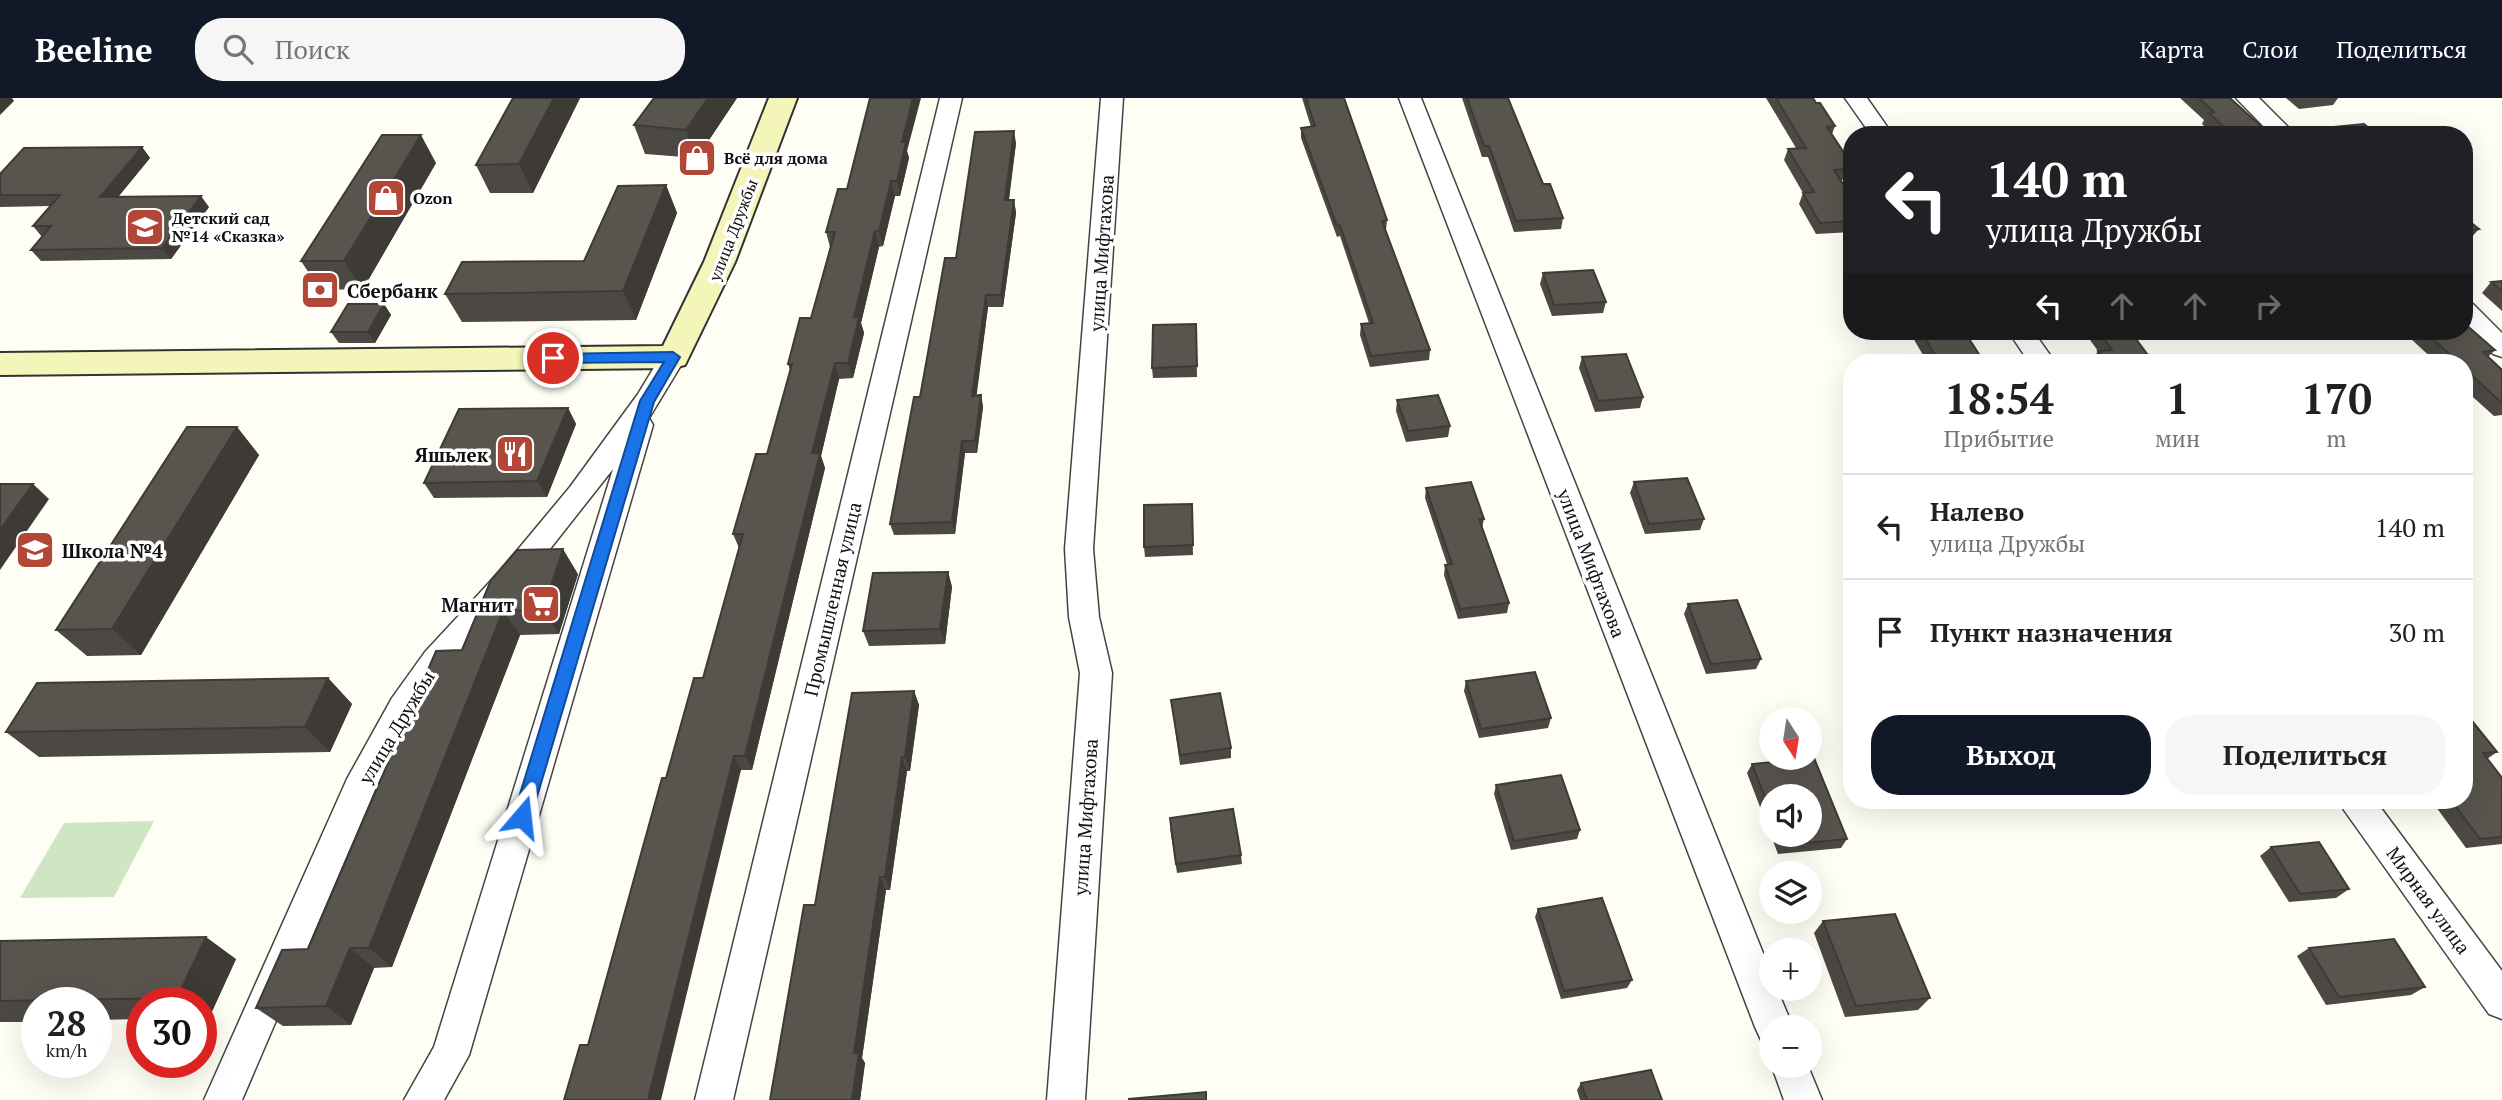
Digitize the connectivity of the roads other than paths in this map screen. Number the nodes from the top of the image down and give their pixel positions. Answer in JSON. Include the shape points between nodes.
{"nodes":[{"id":1,"x":783,"y":98,"type":"edge"},
{"id":2,"x":951,"y":98,"type":"edge"},
{"id":3,"x":1112,"y":98,"type":"edge"},
{"id":4,"x":1410,"y":98,"type":"edge"},
{"id":5,"x":1856,"y":98,"type":"edge"},
{"id":6,"x":2247,"y":98,"type":"edge"},
{"id":7,"x":1876,"y":126,"type":"edge"},
{"id":8,"x":2276,"y":126,"type":"edge"},
{"id":9,"x":2473,"y":319,"type":"edge"},
{"id":10,"x":2502,"y":348,"type":"edge"},
{"id":11,"x":673,"y":357,"type":"junction"},
{"id":12,"x":0,"y":364,"type":"edge"},
{"id":13,"x":647,"y":401,"type":"junction"},
{"id":14,"x":2363,"y":809,"type":"edge"},
{"id":15,"x":2502,"y":1001,"type":"edge"},
{"id":16,"x":1769,"y":1015,"type":"edge"},
{"id":17,"x":1794,"y":1078,"type":"edge"},
{"id":18,"x":223,"y":1100,"type":"edge"},
{"id":19,"x":423,"y":1100,"type":"edge"},
{"id":20,"x":714,"y":1100,"type":"edge"},
{"id":21,"x":1066,"y":1100,"type":"edge"},
{"id":22,"x":1802,"y":1100,"type":"edge"}],
"edges":[{"from":1,"to":11,"type":"street","name":"улица Дружбы","via":[[719,266]]},
{"from":2,"to":20,"type":"street","name":"Промышленная улица"},
{"from":3,"to":21,"type":"street","name":"улица Мифтахова","via":[[1079,549],[1084,617],[1096,673]]},
{"from":4,"to":16,"type":"street","name":"улица Мифтахова"},
{"from":5,"to":7,"type":"street"},
{"from":6,"to":8,"type":"street"},
{"from":9,"to":10,"type":"street"},
{"from":11,"to":12,"type":"street"},
{"from":11,"to":13,"type":"street","name":"улица Дружбы"},
{"from":13,"to":18,"type":"street","name":"улица Дружбы","via":[[580,494],[436,661],[403,706],[363,779]]},
{"from":13,"to":19,"type":"street","name":"улица Дружбы","via":[[450,1055]]},
{"from":14,"to":15,"type":"street","name":"Мирная улица"},
{"from":17,"to":22,"type":"street"}]}
